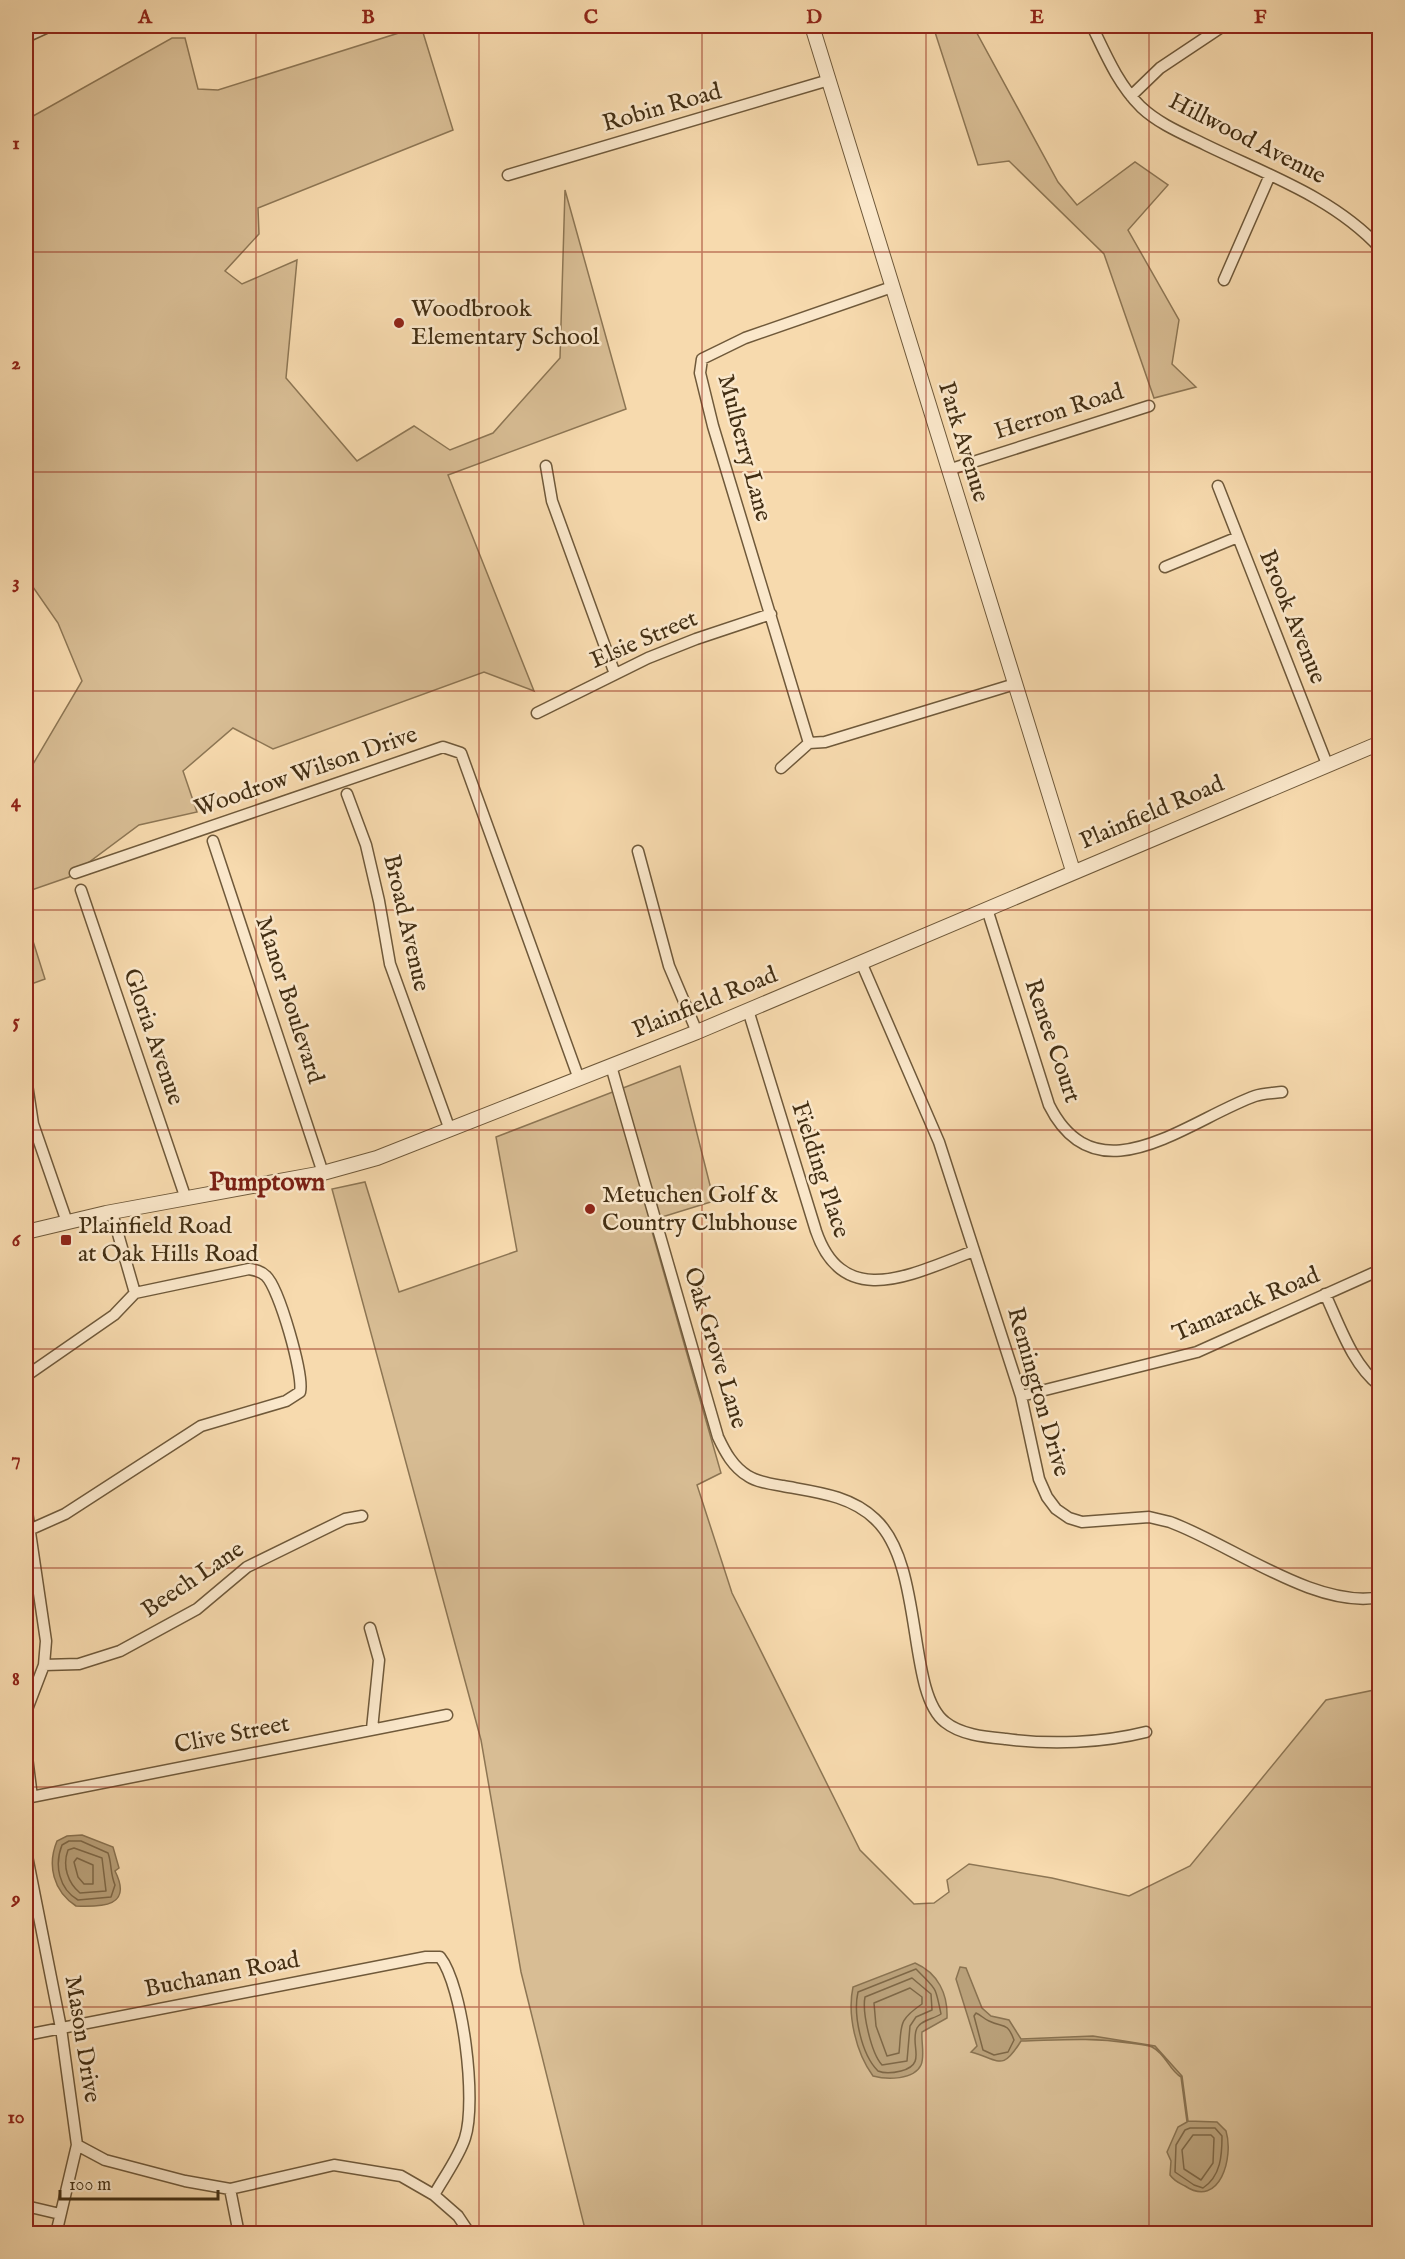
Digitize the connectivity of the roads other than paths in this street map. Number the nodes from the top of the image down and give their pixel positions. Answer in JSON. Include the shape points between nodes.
{"nodes":[{"id":1,"x":50,"y":26,"type":"edge"},
{"id":2,"x":812,"y":26,"type":"edge"},
{"id":3,"x":1092,"y":26,"type":"edge"},
{"id":4,"x":1222,"y":26,"type":"edge"},
{"id":5,"x":26,"y":37,"type":"edge"},
{"id":6,"x":829,"y":80,"type":"junction"},
{"id":7,"x":1131,"y":96,"type":"junction"},
{"id":8,"x":508,"y":175,"type":"dead end"},
{"id":9,"x":1270,"y":175,"type":"junction"},
{"id":10,"x":1380,"y":248,"type":"edge"},
{"id":11,"x":1224,"y":280,"type":"dead end"},
{"id":12,"x":892,"y":287,"type":"junction"},
{"id":13,"x":1149,"y":406,"type":"dead end"},
{"id":14,"x":546,"y":466,"type":"dead end"},
{"id":15,"x":948,"y":470,"type":"junction"},
{"id":16,"x":1218,"y":486,"type":"dead end"},
{"id":17,"x":1238,"y":537,"type":"junction"},
{"id":18,"x":1165,"y":567,"type":"dead end"},
{"id":19,"x":771,"y":614,"type":"junction"},
{"id":20,"x":615,"y":674,"type":"junction"},
{"id":21,"x":1015,"y":684,"type":"junction"},
{"id":22,"x":537,"y":713,"type":"dead end"},
{"id":23,"x":809,"y":743,"type":"junction"},
{"id":24,"x":1380,"y":743,"type":"edge"},
{"id":25,"x":1327,"y":764,"type":"junction"},
{"id":26,"x":782,"y":768,"type":"dead end"},
{"id":27,"x":348,"y":794,"type":"dead end"},
{"id":28,"x":213,"y":841,"type":"dead end"},
{"id":29,"x":638,"y":851,"type":"dead end"},
{"id":30,"x":1074,"y":871,"type":"junction"},
{"id":31,"x":75,"y":873,"type":"dead end"},
{"id":32,"x":81,"y":890,"type":"dead end"},
{"id":33,"x":987,"y":909,"type":"junction"},
{"id":34,"x":861,"y":962,"type":"junction"},
{"id":35,"x":748,"y":1010,"type":"junction"},
{"id":36,"x":697,"y":1032,"type":"junction"},
{"id":37,"x":611,"y":1066,"type":"junction"},
{"id":38,"x":26,"y":1078,"type":"edge"},
{"id":39,"x":579,"y":1079,"type":"junction"},
{"id":40,"x":1282,"y":1092,"type":"dead end"},
{"id":41,"x":450,"y":1130,"type":"junction"},
{"id":42,"x":323,"y":1173,"type":"junction"},
{"id":43,"x":186,"y":1199,"type":"junction"},
{"id":44,"x":112,"y":1213,"type":"junction"},
{"id":45,"x":67,"y":1222,"type":"junction"},
{"id":46,"x":26,"y":1232,"type":"edge"},
{"id":47,"x":974,"y":1251,"type":"junction"},
{"id":48,"x":1380,"y":1270,"type":"edge"},
{"id":49,"x":135,"y":1293,"type":"junction"},
{"id":50,"x":1325,"y":1294,"type":"junction"},
{"id":51,"x":26,"y":1376,"type":"edge"},
{"id":52,"x":1380,"y":1386,"type":"edge"},
{"id":53,"x":1021,"y":1396,"type":"junction"},
{"id":54,"x":26,"y":1505,"type":"edge"},
{"id":55,"x":362,"y":1516,"type":"dead end"},
{"id":56,"x":29,"y":1530,"type":"junction"},
{"id":57,"x":1380,"y":1597,"type":"edge"},
{"id":58,"x":370,"y":1628,"type":"dead end"},
{"id":59,"x":44,"y":1665,"type":"junction"},
{"id":60,"x":26,"y":1712,"type":"edge"},
{"id":61,"x":447,"y":1715,"type":"dead end"},
{"id":62,"x":372,"y":1729,"type":"junction"},
{"id":63,"x":1146,"y":1731,"type":"dead end"},
{"id":64,"x":26,"y":1749,"type":"edge"},
{"id":65,"x":29,"y":1797,"type":"edge"},
{"id":66,"x":26,"y":1851,"type":"edge"},
{"id":67,"x":61,"y":2028,"type":"junction"},
{"id":68,"x":26,"y":2035,"type":"edge"},
{"id":69,"x":77,"y":2145,"type":"junction"},
{"id":70,"x":230,"y":2189,"type":"junction"},
{"id":71,"x":435,"y":2195,"type":"junction"},
{"id":72,"x":26,"y":2206,"type":"edge"},
{"id":73,"x":60,"y":2214,"type":"junction"},
{"id":74,"x":56,"y":2234,"type":"edge"},
{"id":75,"x":239,"y":2234,"type":"edge"},
{"id":76,"x":470,"y":2234,"type":"edge"}],
"edges":[{"from":1,"to":5,"type":"street"},
{"from":2,"to":6,"type":"street","name":"Park Avenue"},
{"from":3,"to":7,"type":"street","name":"Hillwood Avenue"},
{"from":4,"to":7,"type":"street","via":[[1160,68]]},
{"from":6,"to":8,"type":"street","name":"Robin Road"},
{"from":6,"to":12,"type":"street","name":"Park Avenue"},
{"from":7,"to":9,"type":"street","name":"Hillwood Avenue","via":[[1172,128]]},
{"from":9,"to":10,"type":"street","name":"Hillwood Avenue","via":[[1326,203]]},
{"from":9,"to":11,"type":"street"},
{"from":12,"to":15,"type":"street","name":"Park Avenue"},
{"from":12,"to":19,"type":"street","name":"Mulberry Lane","via":[[745,338],[702,359],[700,374],[713,426]]},
{"from":13,"to":15,"type":"street","name":"Herron Road"},
{"from":14,"to":20,"type":"street","via":[[552,501]]},
{"from":15,"to":21,"type":"street","name":"Park Avenue"},
{"from":16,"to":17,"type":"street","name":"Brook Avenue"},
{"from":17,"to":18,"type":"street"},
{"from":17,"to":25,"type":"street","name":"Brook Avenue"},
{"from":19,"to":20,"type":"street","name":"Elsie Street","via":[[696,639]]},
{"from":19,"to":23,"type":"street","name":"Mulberry Lane"},
{"from":20,"to":22,"type":"street","name":"Elsie Street"},
{"from":21,"to":23,"type":"street","via":[[825,742]]},
{"from":21,"to":30,"type":"street","name":"Park Avenue"},
{"from":23,"to":26,"type":"street"},
{"from":24,"to":25,"type":"street","name":"Plainfield Road"},
{"from":25,"to":30,"type":"street","name":"Plainfield Road"},
{"from":27,"to":41,"type":"street","name":"Broad Avenue","via":[[366,845],[390,964]]},
{"from":28,"to":42,"type":"street","name":"Manor Boulevard"},
{"from":29,"to":36,"type":"street","via":[[669,966]]},
{"from":30,"to":33,"type":"street","name":"Plainfield Road"},
{"from":31,"to":39,"type":"street","name":"Woodrow Wilson Drive","via":[[443,747],[461,753]]},
{"from":32,"to":43,"type":"street","name":"Gloria Avenue"},
{"from":33,"to":34,"type":"street","name":"Plainfield Road"},
{"from":33,"to":40,"type":"street","name":"Renee Court","via":[[1049,1105],[1074,1140],[1109,1151],[1132,1150],[1257,1095]]},
{"from":34,"to":35,"type":"street","name":"Plainfield Road"},
{"from":34,"to":47,"type":"street","name":"Remington Drive","via":[[939,1142]]},
{"from":35,"to":36,"type":"street","name":"Plainfield Road"},
{"from":35,"to":47,"type":"street","name":"Fielding Place","via":[[827,1258],[847,1274],[880,1282]]},
{"from":36,"to":37,"type":"street","name":"Plainfield Road"},
{"from":37,"to":39,"type":"street","name":"Plainfield Road"},
{"from":37,"to":63,"type":"street","name":"Oak Grove Lane","via":[[718,1437],[727,1456],[748,1477],[853,1502],[878,1521],[902,1570],[927,1696],[944,1722],[971,1734],[1024,1742],[1121,1738]]},
{"from":38,"to":45,"type":"street","via":[[33,1124]]},
{"from":39,"to":41,"type":"street","name":"Plainfield Road"},
{"from":41,"to":42,"type":"street","name":"Plainfield Road","via":[[377,1158]]},
{"from":42,"to":43,"type":"street","name":"Plainfield Road"},
{"from":43,"to":44,"type":"street","name":"Plainfield Road"},
{"from":44,"to":45,"type":"street","name":"Plainfield Road"},
{"from":44,"to":49,"type":"street"},
{"from":45,"to":46,"type":"street","name":"Plainfield Road"},
{"from":47,"to":53,"type":"street","name":"Remington Drive"},
{"from":48,"to":50,"type":"street","name":"Tamarack Road"},
{"from":49,"to":51,"type":"street","via":[[114,1315]]},
{"from":49,"to":56,"type":"street","via":[[249,1269],[261,1272],[274,1287],[300,1370],[300,1392],[286,1401],[201,1426],[65,1514]]},
{"from":50,"to":52,"type":"street","via":[[1358,1363]]},
{"from":50,"to":53,"type":"street","name":"Tamarack Road","via":[[1197,1352]]},
{"from":53,"to":57,"type":"street","name":"Remington Drive","via":[[1039,1479],[1056,1509],[1069,1518],[1082,1522],[1149,1517],[1170,1522],[1314,1590],[1352,1600]]},
{"from":54,"to":56,"type":"street"},
{"from":55,"to":59,"type":"street","name":"Beech Lane","via":[[345,1518],[247,1567],[197,1609],[120,1651],[79,1664]]},
{"from":56,"to":59,"type":"street","via":[[46,1641]]},
{"from":58,"to":62,"type":"street","via":[[379,1660]]},
{"from":59,"to":60,"type":"street"},
{"from":61,"to":62,"type":"street","name":"Clive Street"},
{"from":62,"to":65,"type":"street","name":"Clive Street"},
{"from":64,"to":65,"type":"street"},
{"from":66,"to":67,"type":"street","name":"Mason Drive"},
{"from":67,"to":68,"type":"street","name":"Buchanan Road"},
{"from":67,"to":69,"type":"street","name":"Mason Drive"},
{"from":67,"to":71,"type":"street","name":"Buchanan Road","via":[[440,1957],[447,1965],[462,2026],[470,2107],[465,2138]]},
{"from":69,"to":70,"type":"street","via":[[105,2160]]},
{"from":69,"to":73,"type":"street","name":"Mason Drive"},
{"from":70,"to":71,"type":"street","via":[[334,2165],[401,2176]]},
{"from":70,"to":75,"type":"street"},
{"from":71,"to":76,"type":"street","via":[[458,2216]]},
{"from":72,"to":73,"type":"street"},
{"from":73,"to":74,"type":"street","name":"Mason Drive"}]}
